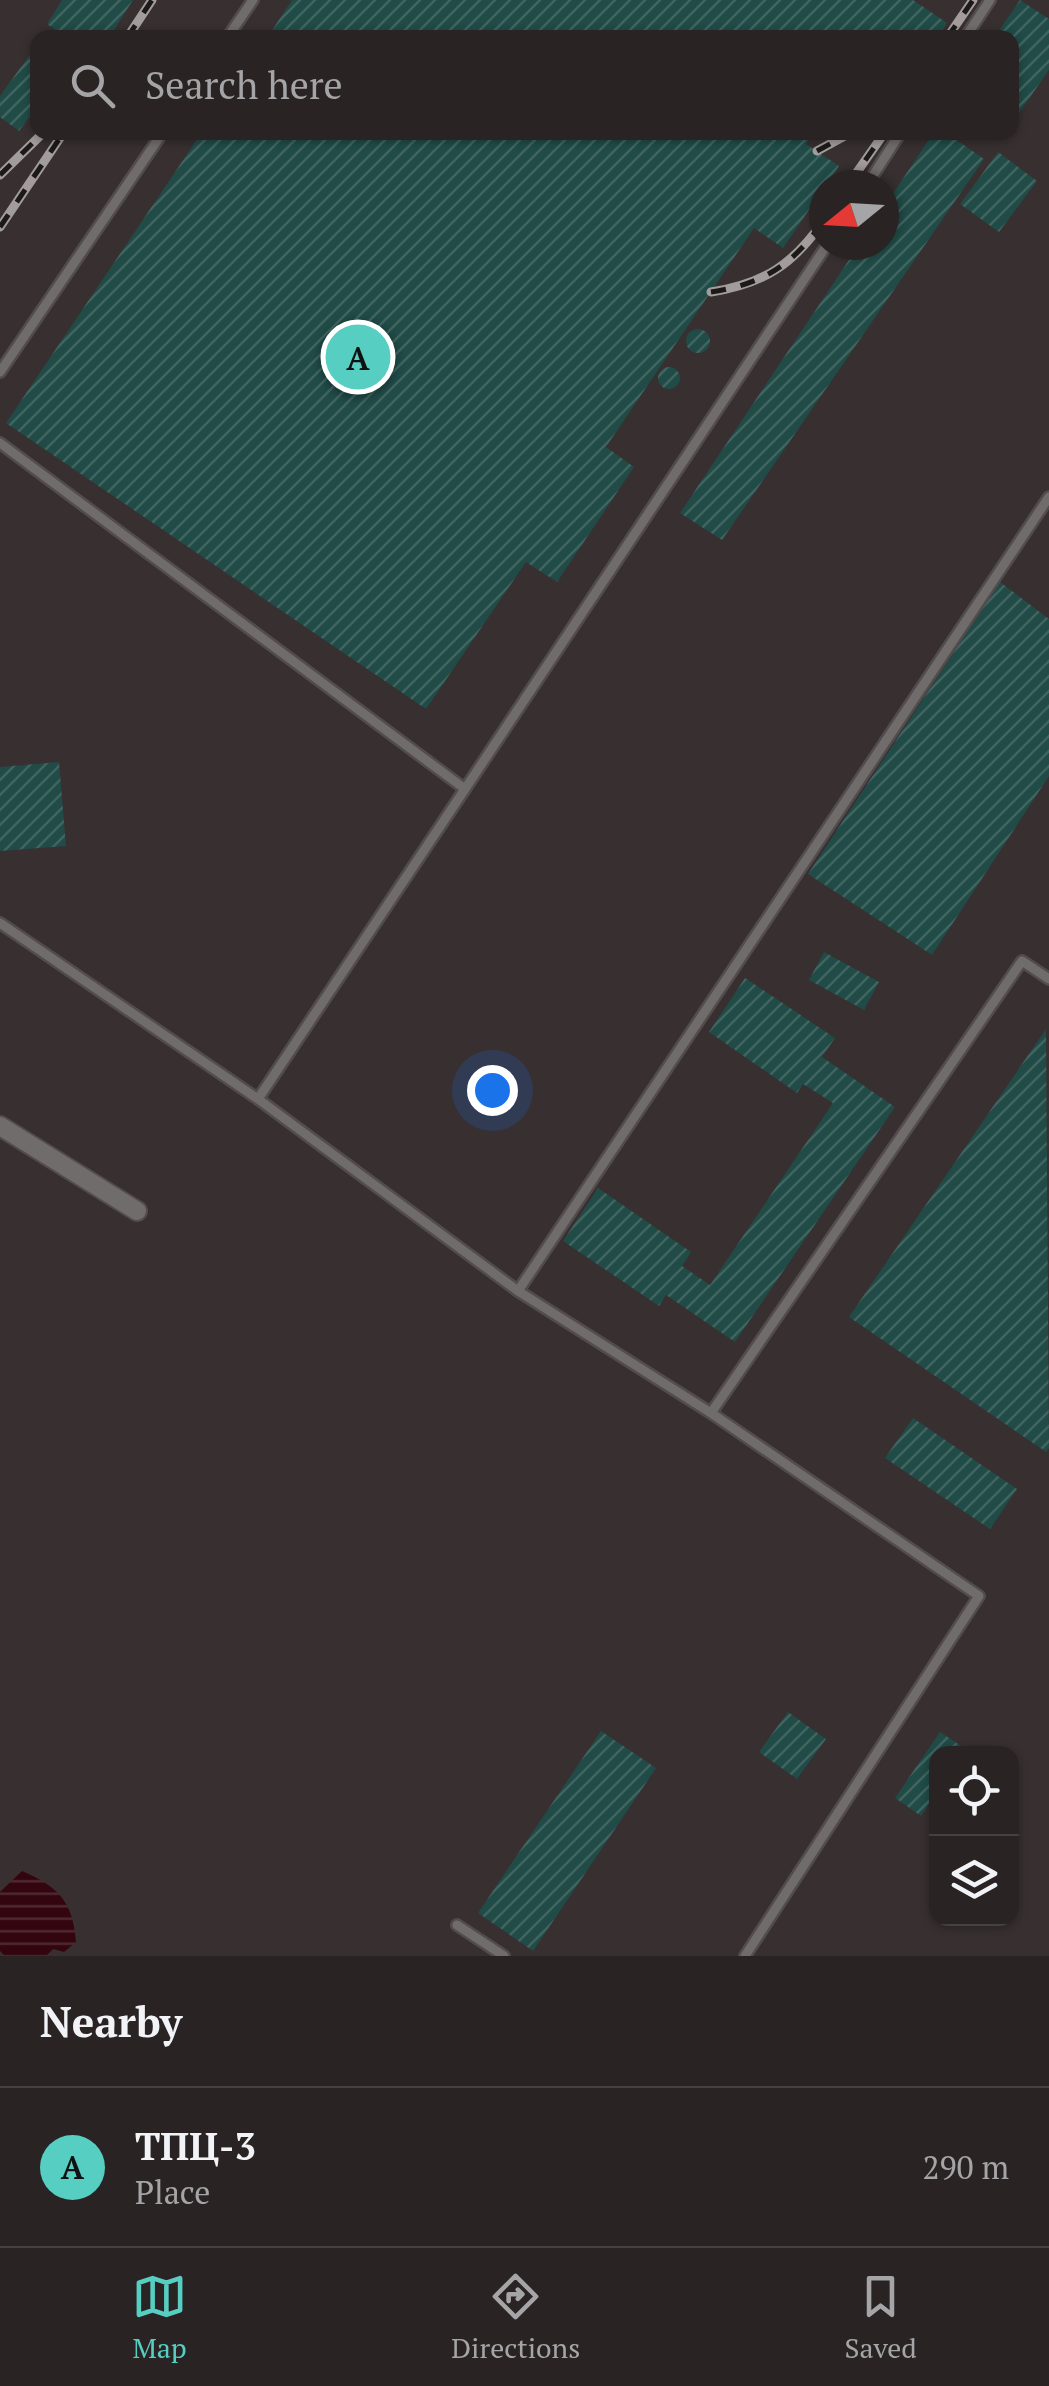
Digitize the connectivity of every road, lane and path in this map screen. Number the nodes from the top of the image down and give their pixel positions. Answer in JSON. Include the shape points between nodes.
{"nodes":[{"id":1,"x":253,"y":0,"type":"edge"},
{"id":2,"x":990,"y":0,"type":"edge"},
{"id":3,"x":232,"y":30,"type":"edge"},
{"id":4,"x":969,"y":30,"type":"edge"},
{"id":5,"x":158,"y":140,"type":"edge"},
{"id":6,"x":897,"y":140,"type":"edge"},
{"id":7,"x":876,"y":170,"type":"edge"},
{"id":8,"x":816,"y":260,"type":"edge"},
{"id":9,"x":0,"y":372,"type":"edge"},
{"id":10,"x":0,"y":444,"type":"edge"},
{"id":11,"x":1049,"y":497,"type":"edge"},
{"id":12,"x":465,"y":789,"type":"junction"},
{"id":13,"x":0,"y":923,"type":"edge"},
{"id":14,"x":1049,"y":978,"type":"edge"},
{"id":15,"x":258,"y":1098,"type":"junction"},
{"id":16,"x":0,"y":1126,"type":"edge"},
{"id":17,"x":137,"y":1212,"type":"dead end"},
{"id":18,"x":518,"y":1291,"type":"junction"},
{"id":19,"x":711,"y":1412,"type":"junction"},
{"id":20,"x":457,"y":1925,"type":"dead end"},
{"id":21,"x":504,"y":1956,"type":"edge"},
{"id":22,"x":745,"y":1956,"type":"edge"}],
"edges":[{"from":1,"to":3,"type":"lane"},
{"from":2,"to":4,"type":"lane"},
{"from":5,"to":9,"type":"lane"},
{"from":6,"to":7,"type":"lane"},
{"from":8,"to":12,"type":"lane"},
{"from":10,"to":12,"type":"lane"},
{"from":11,"to":18,"type":"lane"},
{"from":12,"to":15,"type":"lane"},
{"from":13,"to":15,"type":"lane"},
{"from":14,"to":19,"type":"lane","via":[[1022,961]]},
{"from":15,"to":18,"type":"lane"},
{"from":16,"to":17,"type":"street"},
{"from":18,"to":19,"type":"lane"},
{"from":19,"to":22,"type":"lane","via":[[979,1596]]},
{"from":20,"to":21,"type":"lane"}]}
